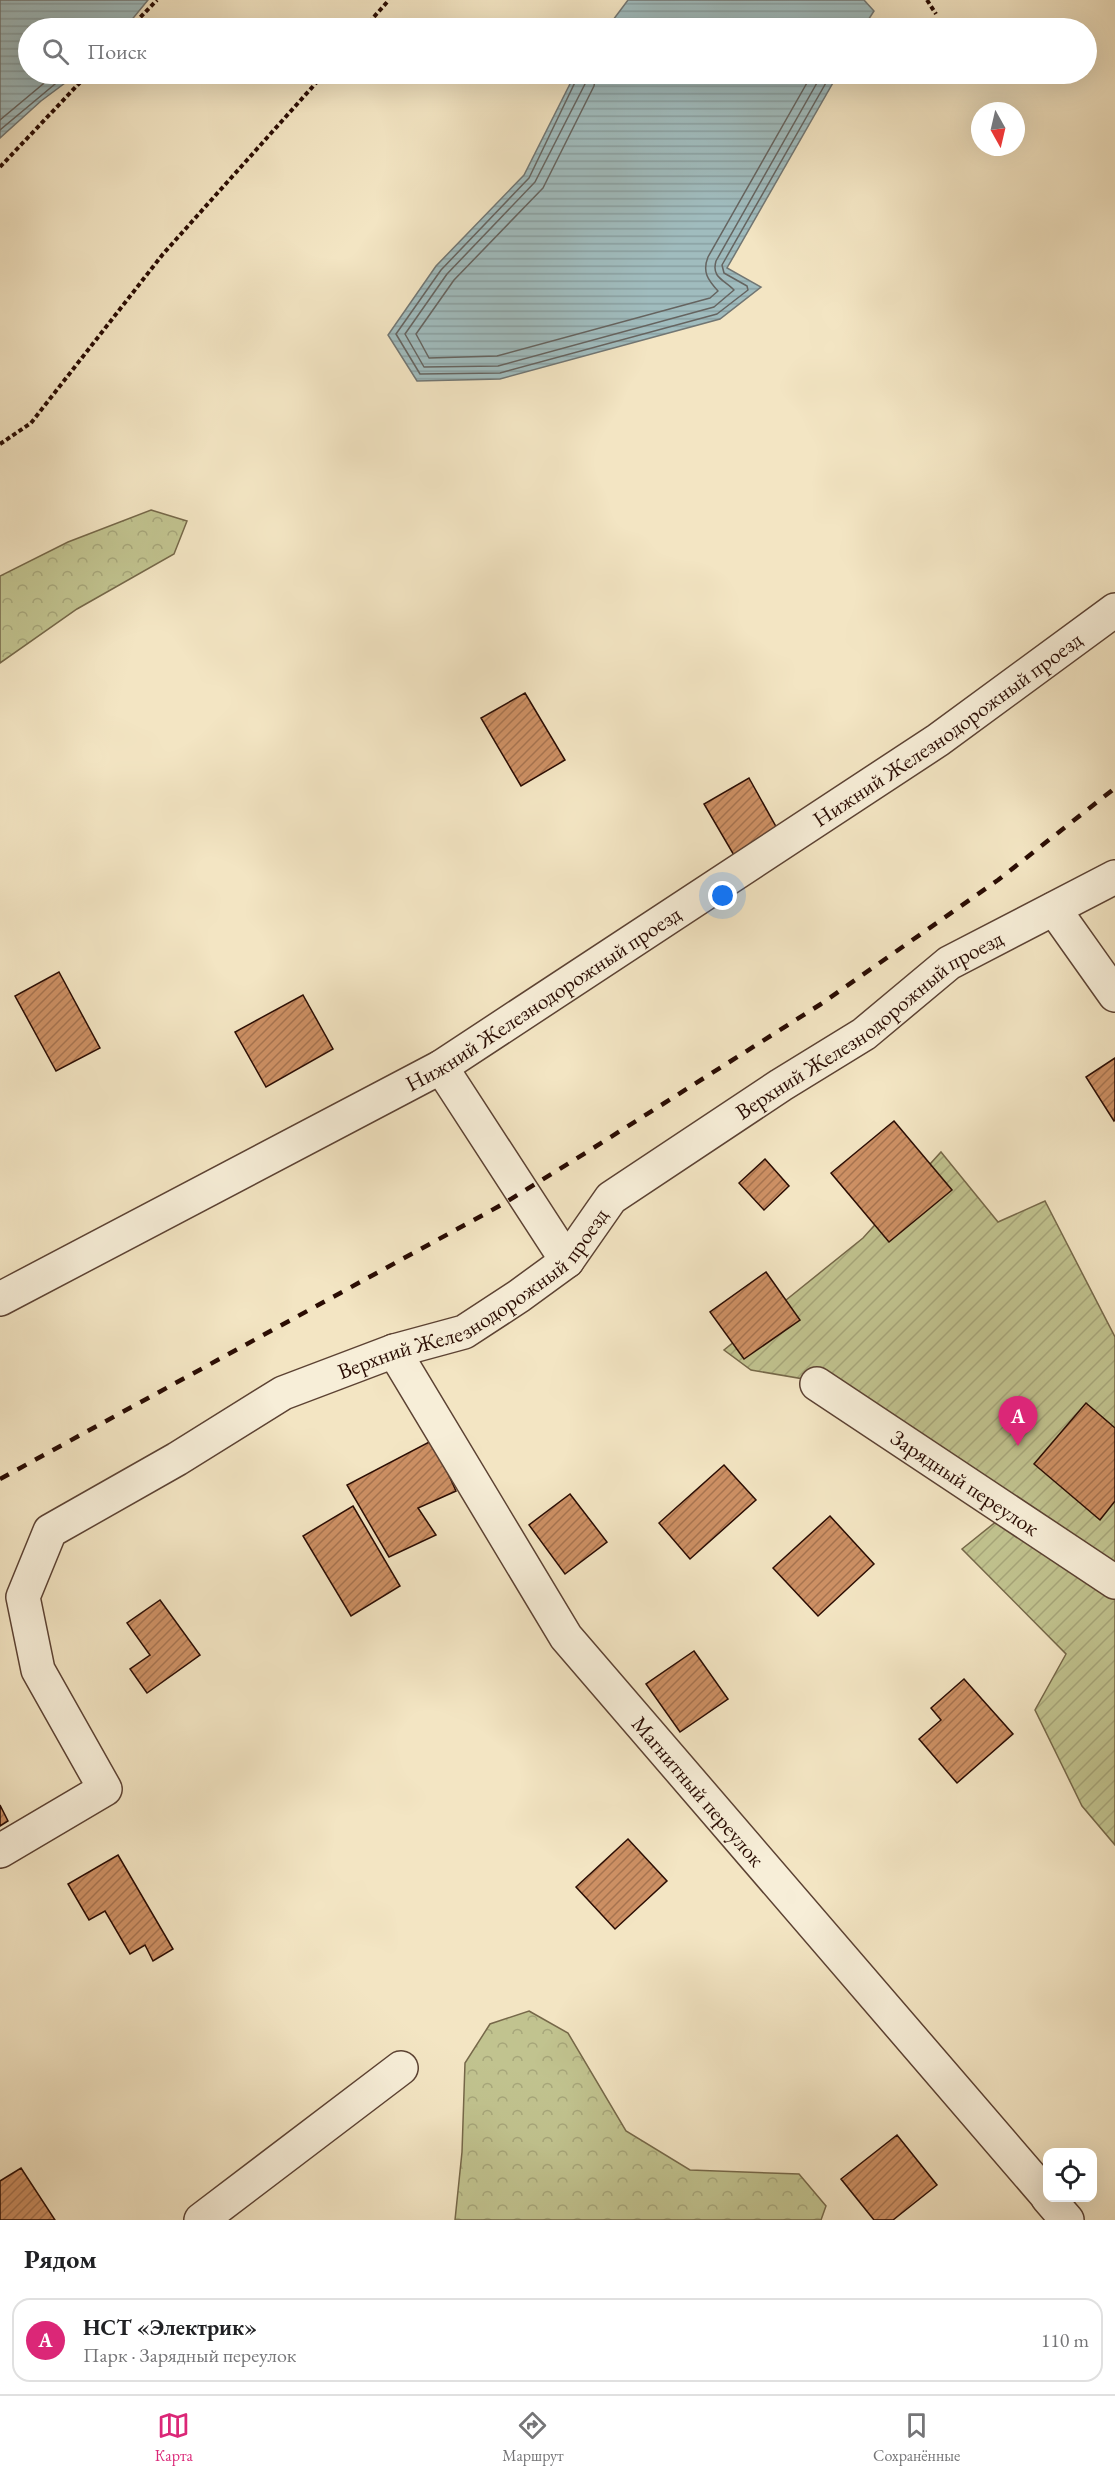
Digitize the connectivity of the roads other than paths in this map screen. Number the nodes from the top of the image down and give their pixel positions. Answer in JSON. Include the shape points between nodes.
{"nodes":[{"id":1,"x":1115,"y":610,"type":"edge"},
{"id":2,"x":1115,"y":877,"type":"edge"},
{"id":3,"x":1054,"y":909,"type":"junction"},
{"id":4,"x":1115,"y":994,"type":"edge"},
{"id":5,"x":441,"y":1067,"type":"junction"},
{"id":6,"x":567,"y":1261,"type":"junction"},
{"id":7,"x":0,"y":1299,"type":"edge"},
{"id":8,"x":394,"y":1352,"type":"junction"},
{"id":9,"x":817,"y":1384,"type":"dead end"},
{"id":10,"x":1115,"y":1582,"type":"edge"},
{"id":11,"x":0,"y":1851,"type":"edge"},
{"id":12,"x":401,"y":2068,"type":"dead end"},
{"id":13,"x":1043,"y":2191,"type":"edge"},
{"id":14,"x":1052,"y":2202,"type":"edge"},
{"id":15,"x":201,"y":2220,"type":"edge"},
{"id":16,"x":1067,"y":2220,"type":"edge"}],
"edges":[{"from":1,"to":5,"type":"street","name":"Нижний Железнодорожный проезд","via":[[938,740]]},
{"from":2,"to":3,"type":"street","name":"Верхний Железнодорожный проезд"},
{"from":3,"to":4,"type":"street"},
{"from":3,"to":6,"type":"street","name":"Верхний Железнодорожный проезд","via":[[949,963],[864,1034],[611,1198]]},
{"from":5,"to":6,"type":"street"},
{"from":5,"to":7,"type":"street","name":"Нижний Железнодорожный проезд"},
{"from":6,"to":8,"type":"street","name":"Верхний Железнодорожный проезд","via":[[464,1332]]},
{"from":8,"to":11,"type":"street","name":"Верхний Железнодорожный проезд","via":[[283,1393],[177,1460],[50,1531],[22,1597],[38,1670],[105,1789]]},
{"from":8,"to":13,"type":"street","name":"Магнитный переулок","via":[[566,1637]]},
{"from":9,"to":10,"type":"street","name":"Зарядный переулок"},
{"from":12,"to":15,"type":"street"},
{"from":14,"to":16,"type":"street","name":"Магнитный переулок"}]}
